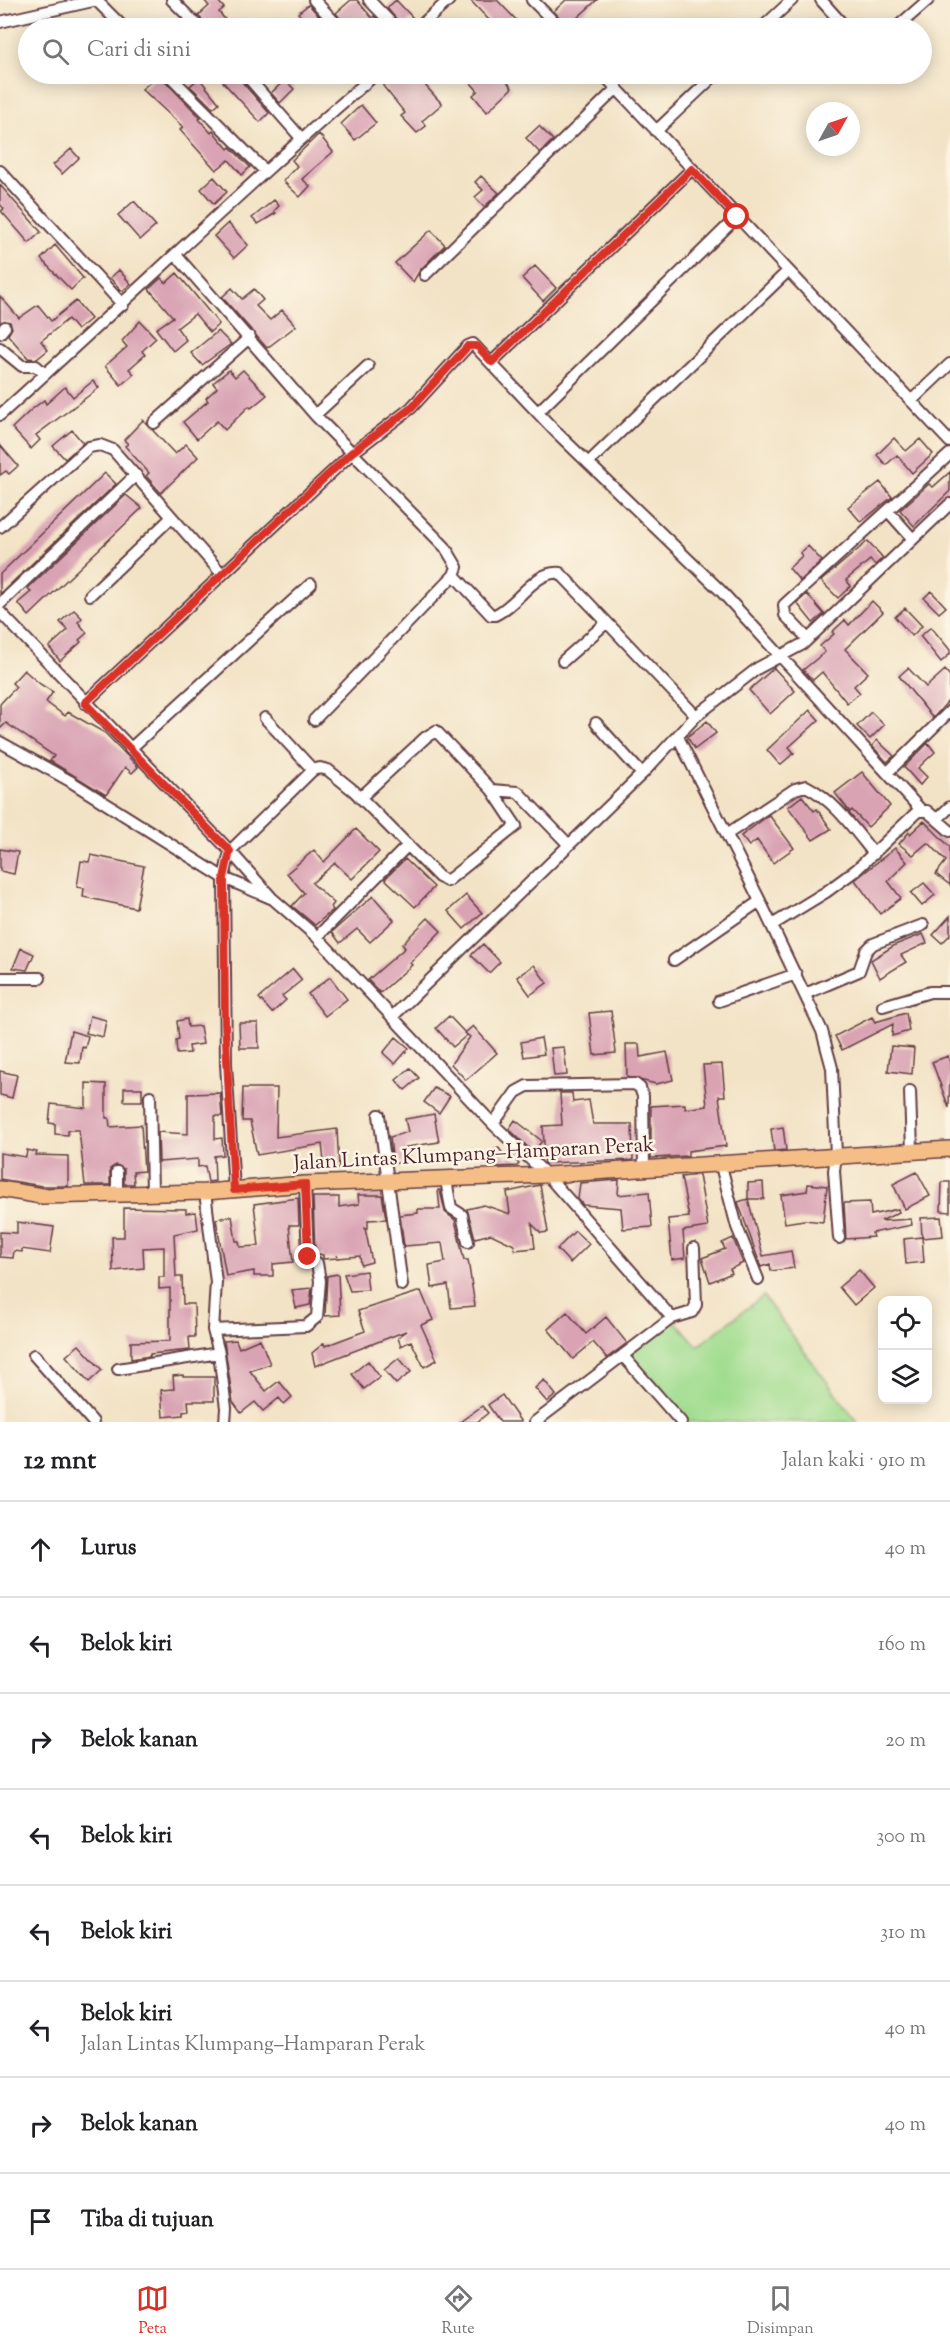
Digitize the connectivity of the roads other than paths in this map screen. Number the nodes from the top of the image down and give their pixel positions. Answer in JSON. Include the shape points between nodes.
{"nodes":[{"id":1,"x":97,"y":0,"type":"edge"},
{"id":2,"x":172,"y":0,"type":"edge"},
{"id":3,"x":314,"y":0,"type":"edge"},
{"id":4,"x":369,"y":0,"type":"edge"},
{"id":5,"x":449,"y":0,"type":"edge"},
{"id":6,"x":532,"y":0,"type":"edge"},
{"id":7,"x":792,"y":0,"type":"edge"},
{"id":8,"x":821,"y":0,"type":"edge"},
{"id":9,"x":928,"y":0,"type":"edge"},
{"id":10,"x":114,"y":18,"type":"edge"},
{"id":11,"x":190,"y":18,"type":"edge"},
{"id":12,"x":331,"y":18,"type":"edge"},
{"id":13,"x":386,"y":18,"type":"edge"},
{"id":14,"x":429,"y":18,"type":"edge"},
{"id":15,"x":550,"y":18,"type":"edge"},
{"id":16,"x":773,"y":18,"type":"edge"},
{"id":17,"x":837,"y":18,"type":"edge"},
{"id":18,"x":907,"y":18,"type":"edge"},
{"id":19,"x":0,"y":22,"type":"edge"},
{"id":20,"x":178,"y":84,"type":"edge"},
{"id":21,"x":254,"y":84,"type":"edge"},
{"id":22,"x":364,"y":84,"type":"edge"},
{"id":23,"x":612,"y":84,"type":"edge"},
{"id":24,"x":705,"y":84,"type":"edge"},
{"id":25,"x":616,"y":88,"type":"junction"},
{"id":26,"x":656,"y":131,"type":"junction"},
{"id":27,"x":301,"y":138,"type":"junction"},
{"id":28,"x":692,"y":169,"type":"junction"},
{"id":29,"x":264,"y":170,"type":"junction"},
{"id":30,"x":0,"y":171,"type":"edge"},
{"id":31,"x":737,"y":217,"type":"junction"},
{"id":32,"x":176,"y":255,"type":"junction"},
{"id":33,"x":788,"y":271,"type":"junction"},
{"id":34,"x":425,"y":275,"type":"dead end"},
{"id":35,"x":123,"y":305,"type":"junction"},
{"id":36,"x":250,"y":337,"type":"junction"},
{"id":37,"x":0,"y":348,"type":"edge"},
{"id":38,"x":492,"y":362,"type":"junction"},
{"id":39,"x":950,"y":364,"type":"edge"},
{"id":40,"x":368,"y":366,"type":"dead end"},
{"id":41,"x":45,"y":374,"type":"junction"},
{"id":42,"x":911,"y":401,"type":"junction"},
{"id":43,"x":538,"y":412,"type":"junction"},
{"id":44,"x":0,"y":415,"type":"edge"},
{"id":45,"x":315,"y":416,"type":"junction"},
{"id":46,"x":154,"y":423,"type":"dead end"},
{"id":47,"x":950,"y":442,"type":"edge"},
{"id":48,"x":351,"y":453,"type":"junction"},
{"id":49,"x":950,"y":454,"type":"edge"},
{"id":50,"x":588,"y":463,"type":"junction"},
{"id":51,"x":136,"y":475,"type":"junction"},
{"id":52,"x":950,"y":504,"type":"edge"},
{"id":53,"x":888,"y":511,"type":"junction"},
{"id":54,"x":172,"y":517,"type":"junction"},
{"id":55,"x":0,"y":527,"type":"edge"},
{"id":56,"x":912,"y":538,"type":"junction"},
{"id":57,"x":222,"y":574,"type":"junction"},
{"id":58,"x":454,"y":575,"type":"junction"},
{"id":59,"x":311,"y":584,"type":"dead end"},
{"id":60,"x":90,"y":595,"type":"dead end"},
{"id":61,"x":0,"y":604,"type":"edge"},
{"id":62,"x":0,"y":612,"type":"edge"},
{"id":63,"x":606,"y":623,"type":"junction"},
{"id":64,"x":808,"y":639,"type":"junction"},
{"id":65,"x":780,"y":656,"type":"junction"},
{"id":66,"x":563,"y":661,"type":"dead end"},
{"id":67,"x":85,"y":703,"type":"junction"},
{"id":68,"x":950,"y":711,"type":"edge"},
{"id":69,"x":696,"y":716,"type":"junction"},
{"id":70,"x":265,"y":718,"type":"dead end"},
{"id":71,"x":314,"y":720,"type":"dead end"},
{"id":72,"x":596,"y":723,"type":"dead end"},
{"id":73,"x":678,"y":737,"type":"junction"},
{"id":74,"x":0,"y":742,"type":"edge"},
{"id":75,"x":130,"y":748,"type":"junction"},
{"id":76,"x":313,"y":770,"type":"junction"},
{"id":77,"x":888,"y":773,"type":"junction"},
{"id":78,"x":642,"y":774,"type":"junction"},
{"id":79,"x":492,"y":790,"type":"junction"},
{"id":80,"x":360,"y":798,"type":"junction"},
{"id":81,"x":950,"y":807,"type":"edge"},
{"id":82,"x":921,"y":810,"type":"junction"},
{"id":83,"x":937,"y":819,"type":"junction"},
{"id":84,"x":950,"y":831,"type":"edge"},
{"id":85,"x":727,"y":834,"type":"junction"},
{"id":86,"x":568,"y":844,"type":"junction"},
{"id":87,"x":408,"y":846,"type":"junction"},
{"id":88,"x":230,"y":851,"type":"junction"},
{"id":89,"x":874,"y":854,"type":"junction"},
{"id":90,"x":224,"y":878,"type":"junction"},
{"id":91,"x":273,"y":900,"type":"junction"},
{"id":92,"x":760,"y":901,"type":"junction"},
{"id":93,"x":772,"y":925,"type":"junction"},
{"id":94,"x":923,"y":925,"type":"dead end"},
{"id":95,"x":317,"y":937,"type":"junction"},
{"id":96,"x":674,"y":960,"type":"dead end"},
{"id":97,"x":796,"y":974,"type":"junction"},
{"id":98,"x":0,"y":978,"type":"edge"},
{"id":99,"x":40,"y":978,"type":"dead end"},
{"id":100,"x":950,"y":992,"type":"edge"},
{"id":101,"x":805,"y":994,"type":"junction"},
{"id":102,"x":719,"y":1001,"type":"dead end"},
{"id":103,"x":883,"y":1006,"type":"dead end"},
{"id":104,"x":392,"y":1017,"type":"junction"},
{"id":105,"x":910,"y":1091,"type":"dead end"},
{"id":106,"x":150,"y":1096,"type":"dead end"},
{"id":107,"x":379,"y":1115,"type":"dead end"},
{"id":108,"x":493,"y":1124,"type":"junction"},
{"id":109,"x":950,"y":1149,"type":"edge"},
{"id":110,"x":912,"y":1151,"type":"junction"},
{"id":111,"x":836,"y":1155,"type":"junction"},
{"id":112,"x":720,"y":1162,"type":"junction"},
{"id":113,"x":644,"y":1167,"type":"junction"},
{"id":114,"x":117,"y":1172,"type":"dead end"},
{"id":115,"x":547,"y":1175,"type":"junction"},
{"id":116,"x":389,"y":1180,"type":"junction"},
{"id":117,"x":446,"y":1180,"type":"junction"},
{"id":118,"x":305,"y":1184,"type":"junction"},
{"id":119,"x":0,"y":1189,"type":"edge"},
{"id":120,"x":234,"y":1190,"type":"junction"},
{"id":121,"x":205,"y":1191,"type":"junction"},
{"id":122,"x":152,"y":1192,"type":"junction"},
{"id":123,"x":117,"y":1194,"type":"junction"},
{"id":124,"x":839,"y":1238,"type":"dead end"},
{"id":125,"x":468,"y":1242,"type":"dead end"},
{"id":126,"x":694,"y":1248,"type":"dead end"},
{"id":127,"x":758,"y":1280,"type":"dead end"},
{"id":128,"x":402,"y":1285,"type":"dead end"},
{"id":129,"x":672,"y":1318,"type":"junction"},
{"id":130,"x":213,"y":1330,"type":"junction"},
{"id":131,"x":219,"y":1353,"type":"junction"},
{"id":132,"x":34,"y":1355,"type":"dead end"},
{"id":133,"x":624,"y":1357,"type":"junction"},
{"id":134,"x":118,"y":1369,"type":"dead end"},
{"id":135,"x":93,"y":1422,"type":"edge"},
{"id":136,"x":225,"y":1422,"type":"edge"},
{"id":137,"x":535,"y":1422,"type":"edge"},
{"id":138,"x":681,"y":1422,"type":"edge"}],
"edges":[{"from":1,"to":10,"type":"street"},
{"from":1,"to":19,"type":"street"},
{"from":2,"to":11,"type":"street"},
{"from":3,"to":12,"type":"street"},
{"from":4,"to":13,"type":"street"},
{"from":5,"to":14,"type":"street"},
{"from":6,"to":15,"type":"street"},
{"from":7,"to":16,"type":"street"},
{"from":8,"to":17,"type":"street"},
{"from":9,"to":18,"type":"street"},
{"from":20,"to":29,"type":"street"},
{"from":21,"to":27,"type":"street"},
{"from":22,"to":27,"type":"street"},
{"from":23,"to":25,"type":"street"},
{"from":24,"to":26,"type":"street"},
{"from":25,"to":26,"type":"street"},
{"from":25,"to":34,"type":"street"},
{"from":26,"to":28,"type":"street"},
{"from":27,"to":29,"type":"street"},
{"from":28,"to":31,"type":"street"},
{"from":28,"to":38,"type":"street"},
{"from":29,"to":32,"type":"street"},
{"from":30,"to":35,"type":"street"},
{"from":31,"to":33,"type":"street"},
{"from":31,"to":43,"type":"street"},
{"from":32,"to":35,"type":"street"},
{"from":32,"to":36,"type":"street"},
{"from":33,"to":42,"type":"street"},
{"from":33,"to":50,"type":"street"},
{"from":35,"to":41,"type":"street"},
{"from":36,"to":45,"type":"street"},
{"from":36,"to":46,"type":"street"},
{"from":37,"to":41,"type":"street","via":[[22,366],[36,366]]},
{"from":38,"to":43,"type":"street"},
{"from":38,"to":48,"type":"street","via":[[477,346],[468,346],[411,408]]},
{"from":39,"to":42,"type":"street"},
{"from":40,"to":45,"type":"street"},
{"from":41,"to":44,"type":"street"},
{"from":42,"to":47,"type":"street"},
{"from":43,"to":50,"type":"street"},
{"from":45,"to":48,"type":"street"},
{"from":48,"to":57,"type":"street"},
{"from":48,"to":58,"type":"street","via":[[445,547],[457,567]]},
{"from":49,"to":53,"type":"street"},
{"from":50,"to":65,"type":"street","via":[[721,591]]},
{"from":51,"to":54,"type":"street"},
{"from":51,"to":55,"type":"street","via":[[113,450],[100,445],[89,447]]},
{"from":51,"to":61,"type":"street"},
{"from":52,"to":56,"type":"street"},
{"from":53,"to":56,"type":"street"},
{"from":53,"to":64,"type":"street","via":[[784,605],[785,615]]},
{"from":54,"to":57,"type":"street"},
{"from":54,"to":60,"type":"street"},
{"from":56,"to":64,"type":"street"},
{"from":57,"to":67,"type":"street"},
{"from":58,"to":63,"type":"street","via":[[495,615],[544,576],[560,573]]},
{"from":58,"to":71,"type":"street"},
{"from":59,"to":75,"type":"street"},
{"from":62,"to":67,"type":"street"},
{"from":63,"to":66,"type":"street"},
{"from":63,"to":69,"type":"street"},
{"from":64,"to":65,"type":"street"},
{"from":65,"to":69,"type":"street"},
{"from":65,"to":77,"type":"street"},
{"from":67,"to":75,"type":"street"},
{"from":68,"to":77,"type":"street"},
{"from":69,"to":73,"type":"street"},
{"from":70,"to":76,"type":"street"},
{"from":72,"to":78,"type":"street"},
{"from":73,"to":78,"type":"street"},
{"from":73,"to":85,"type":"street"},
{"from":74,"to":90,"type":"street"},
{"from":75,"to":88,"type":"street"},
{"from":76,"to":80,"type":"street","via":[[328,770]]},
{"from":76,"to":88,"type":"street"},
{"from":77,"to":82,"type":"street"},
{"from":78,"to":86,"type":"street"},
{"from":79,"to":80,"type":"street","via":[[436,731]]},
{"from":79,"to":86,"type":"street","via":[[518,792]]},
{"from":79,"to":87,"type":"street","via":[[516,826],[450,880],[439,877]]},
{"from":80,"to":87,"type":"street"},
{"from":81,"to":83,"type":"street"},
{"from":82,"to":83,"type":"street"},
{"from":82,"to":89,"type":"street"},
{"from":83,"to":84,"type":"street"},
{"from":85,"to":89,"type":"street","via":[[795,789],[806,786],[820,793]]},
{"from":85,"to":92,"type":"street"},
{"from":86,"to":104,"type":"street"},
{"from":87,"to":95,"type":"street"},
{"from":88,"to":90,"type":"street"},
{"from":88,"to":91,"type":"street"},
{"from":89,"to":93,"type":"street","via":[[826,892]]},
{"from":90,"to":91,"type":"street"},
{"from":90,"to":120,"type":"street","via":[[226,1064]]},
{"from":91,"to":95,"type":"street"},
{"from":92,"to":93,"type":"street"},
{"from":92,"to":96,"type":"street"},
{"from":93,"to":97,"type":"street"},
{"from":94,"to":101,"type":"street","via":[[873,944],[859,971]]},
{"from":95,"to":104,"type":"street"},
{"from":97,"to":101,"type":"street"},
{"from":97,"to":102,"type":"street"},
{"from":98,"to":99,"type":"street"},
{"from":100,"to":103,"type":"street","via":[[930,992]]},
{"from":101,"to":111,"type":"street","via":[[832,1068]]},
{"from":104,"to":108,"type":"street"},
{"from":105,"to":110,"type":"street"},
{"from":106,"to":122,"type":"street"},
{"from":107,"to":116,"type":"street"},
{"from":108,"to":113,"type":"street","via":[[516,1092],[527,1086],[635,1084],[643,1096]]},
{"from":108,"to":115,"type":"street"},
{"from":109,"to":110,"type":"main road","name":"Jalan Lintas Klumpang–Hamparan Perak"},
{"from":110,"to":111,"type":"main road","name":"Jalan Lintas Klumpang–Hamparan Perak"},
{"from":111,"to":112,"type":"main road","name":"Jalan Lintas Klumpang–Hamparan Perak"},
{"from":111,"to":124,"type":"street"},
{"from":112,"to":113,"type":"main road","name":"Jalan Lintas Klumpang–Hamparan Perak"},
{"from":112,"to":127,"type":"street","via":[[737,1227]]},
{"from":113,"to":115,"type":"main road","name":"Jalan Lintas Klumpang–Hamparan Perak"},
{"from":114,"to":123,"type":"street"},
{"from":115,"to":117,"type":"main road","name":"Jalan Lintas Klumpang–Hamparan Perak"},
{"from":115,"to":129,"type":"street"},
{"from":116,"to":117,"type":"main road","name":"Jalan Lintas Klumpang–Hamparan Perak"},
{"from":116,"to":118,"type":"main road","name":"Jalan Lintas Klumpang–Hamparan Perak"},
{"from":116,"to":128,"type":"street"},
{"from":117,"to":125,"type":"street","via":[[451,1208],[462,1215]]},
{"from":118,"to":120,"type":"main road","name":"Jalan Lintas Klumpang–Hamparan Perak"},
{"from":118,"to":130,"type":"street","via":[[308,1257],[317,1263],[320,1281],[317,1317],[306,1326]]},
{"from":119,"to":123,"type":"main road","name":"Jalan Lintas Klumpang–Hamparan Perak","via":[[42,1196]]},
{"from":120,"to":121,"type":"main road","name":"Jalan Lintas Klumpang–Hamparan Perak"},
{"from":121,"to":122,"type":"main road","name":"Jalan Lintas Klumpang–Hamparan Perak"},
{"from":121,"to":130,"type":"street","via":[[216,1282]]},
{"from":122,"to":123,"type":"main road","name":"Jalan Lintas Klumpang–Hamparan Perak"},
{"from":126,"to":129,"type":"street","via":[[696,1305],[690,1314]]},
{"from":129,"to":133,"type":"street"},
{"from":130,"to":131,"type":"street"},
{"from":131,"to":134,"type":"street"},
{"from":131,"to":136,"type":"street"},
{"from":132,"to":135,"type":"street"},
{"from":133,"to":137,"type":"street"},
{"from":133,"to":138,"type":"street"}]}
